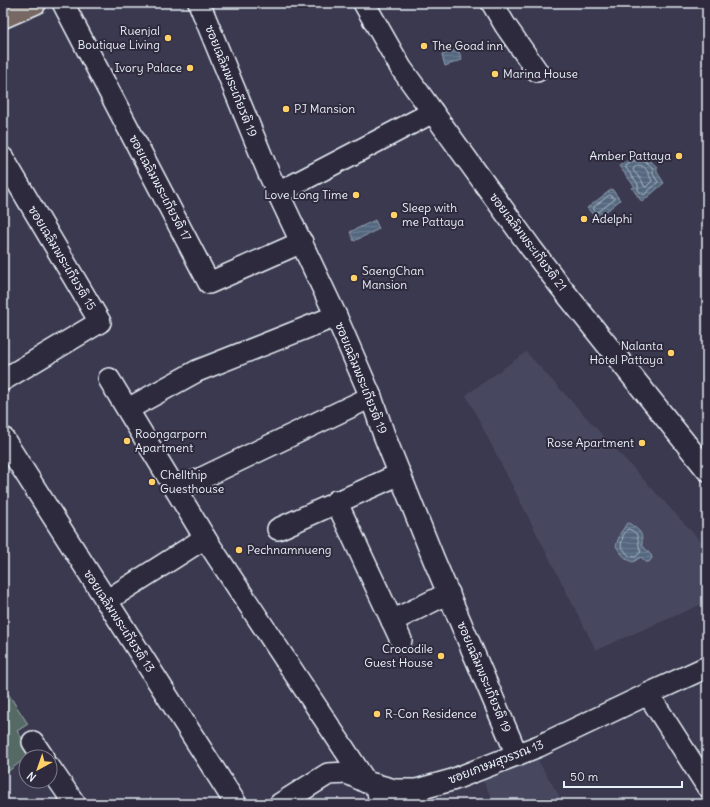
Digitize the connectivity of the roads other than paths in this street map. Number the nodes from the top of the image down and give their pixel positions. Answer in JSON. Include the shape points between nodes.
{"nodes":[{"id":1,"x":35,"y":3,"type":"edge"},
{"id":2,"x":63,"y":3,"type":"edge"},
{"id":3,"x":199,"y":3,"type":"edge"},
{"id":4,"x":364,"y":3,"type":"edge"},
{"id":5,"x":492,"y":3,"type":"edge"},
{"id":6,"x":3,"y":17,"type":"edge"},
{"id":7,"x":537,"y":71,"type":"dead end"},
{"id":8,"x":433,"y":112,"type":"junction"},
{"id":9,"x":3,"y":158,"type":"edge"},
{"id":10,"x":278,"y":193,"type":"junction"},
{"id":11,"x":302,"y":242,"type":"junction"},
{"id":12,"x":336,"y":316,"type":"junction"},
{"id":13,"x":109,"y":379,"type":"dead end"},
{"id":14,"x":3,"y":380,"type":"edge"},
{"id":15,"x":371,"y":397,"type":"junction"},
{"id":16,"x":128,"y":409,"type":"junction"},
{"id":17,"x":3,"y":438,"type":"edge"},
{"id":18,"x":707,"y":470,"type":"edge"},
{"id":19,"x":400,"y":474,"type":"junction"},
{"id":20,"x":177,"y":490,"type":"junction"},
{"id":21,"x":336,"y":501,"type":"junction"},
{"id":22,"x":278,"y":529,"type":"dead end"},
{"id":23,"x":206,"y":538,"type":"junction"},
{"id":24,"x":449,"y":594,"type":"junction"},
{"id":25,"x":106,"y":601,"type":"junction"},
{"id":26,"x":392,"y":621,"type":"junction"},
{"id":27,"x":401,"y":640,"type":"dead end"},
{"id":28,"x":707,"y":667,"type":"edge"},
{"id":29,"x":648,"y":694,"type":"junction"},
{"id":30,"x":517,"y":755,"type":"junction"},
{"id":31,"x":58,"y":780,"type":"edge"},
{"id":32,"x":707,"y":786,"type":"edge"},
{"id":33,"x":374,"y":790,"type":"edge"},
{"id":34,"x":75,"y":804,"type":"edge"},
{"id":35,"x":236,"y":804,"type":"edge"},
{"id":36,"x":280,"y":804,"type":"edge"}],
"edges":[{"from":1,"to":6,"type":"main road"},
{"from":2,"to":11,"type":"street","name":"ซอยเฉลิมพระเกียรติ 17","via":[[209,283]]},
{"from":3,"to":10,"type":"street","name":"ซอยเฉลิมพระเกียรติ 19"},
{"from":4,"to":8,"type":"street","name":"ซอยเฉลิมพระเกียรติ 21","via":[[401,68]]},
{"from":5,"to":7,"type":"street"},
{"from":8,"to":10,"type":"street"},
{"from":8,"to":18,"type":"street","name":"ซอยเฉลิมพระเกียรติ 21","via":[[560,286]]},
{"from":9,"to":14,"type":"street","name":"ซอยเฉลิมพระเกียรติ 15","via":[[100,322]]},
{"from":10,"to":11,"type":"street","name":"ซอยเฉลิมพระเกียรติ 19"},
{"from":11,"to":12,"type":"street","name":"ซอยเฉลิมพระเกียรติ 19"},
{"from":12,"to":15,"type":"street","name":"ซอยเฉลิมพระเกียรติ 19"},
{"from":12,"to":16,"type":"street","via":[[197,371]]},
{"from":13,"to":16,"type":"street"},
{"from":15,"to":19,"type":"street","name":"ซอยเฉลิมพระเกียรติ 19"},
{"from":15,"to":20,"type":"street"},
{"from":16,"to":20,"type":"street"},
{"from":17,"to":25,"type":"street","name":"ซอยเฉลิมพระเกียรติ 13"},
{"from":19,"to":21,"type":"street"},
{"from":19,"to":24,"type":"street","name":"ซอยเฉลิมพระเกียรติ 19"},
{"from":20,"to":23,"type":"street"},
{"from":21,"to":22,"type":"street"},
{"from":21,"to":26,"type":"street"},
{"from":23,"to":25,"type":"street"},
{"from":23,"to":33,"type":"street"},
{"from":24,"to":26,"type":"street"},
{"from":24,"to":30,"type":"street","name":"ซอยเฉลิมพระเกียรติ 19"},
{"from":25,"to":35,"type":"street","name":"ซอยเฉลิมพระเกียรติ 13"},
{"from":26,"to":27,"type":"street"},
{"from":28,"to":29,"type":"street","name":"ซอยเกษมสุวรรณ 13"},
{"from":29,"to":30,"type":"street","name":"ซอยเกษมสุวรรณ 13"},
{"from":29,"to":32,"type":"street"},
{"from":30,"to":33,"type":"street","name":"ซอยเกษมสุวรรณ 13","via":[[452,780],[416,790]]},
{"from":31,"to":34,"type":"street"},
{"from":33,"to":36,"type":"street","name":"ซอยเกษมสุวรรณ 13","via":[[347,773],[328,774]]}]}
